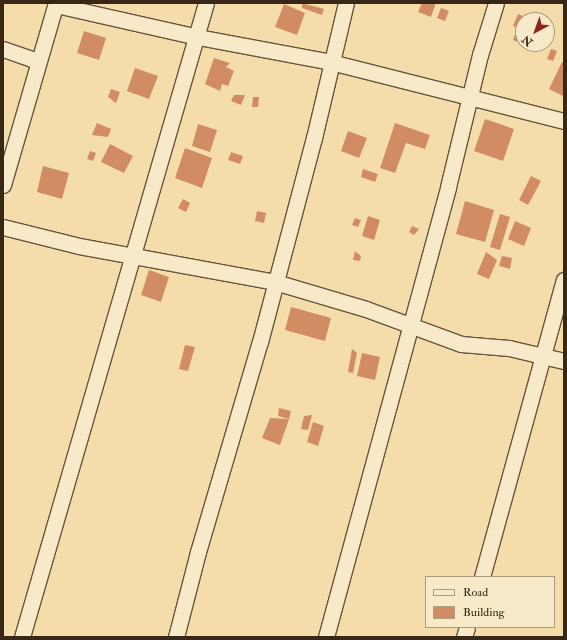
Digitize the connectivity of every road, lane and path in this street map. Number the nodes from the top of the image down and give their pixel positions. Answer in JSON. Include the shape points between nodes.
{"nodes":[{"id":1,"x":206,"y":3,"type":"edge"},
{"id":2,"x":346,"y":3,"type":"edge"},
{"id":3,"x":496,"y":3,"type":"edge"},
{"id":4,"x":56,"y":4,"type":"edge"},
{"id":5,"x":198,"y":37,"type":"junction"},
{"id":6,"x":3,"y":49,"type":"edge"},
{"id":7,"x":38,"y":61,"type":"junction"},
{"id":8,"x":332,"y":62,"type":"junction"},
{"id":9,"x":469,"y":97,"type":"junction"},
{"id":10,"x":564,"y":121,"type":"edge"},
{"id":11,"x":3,"y":185,"type":"edge"},
{"id":12,"x":3,"y":227,"type":"edge"},
{"id":13,"x":133,"y":256,"type":"junction"},
{"id":14,"x":564,"y":280,"type":"edge"},
{"id":15,"x":275,"y":282,"type":"junction"},
{"id":16,"x":409,"y":326,"type":"junction"},
{"id":17,"x":542,"y":356,"type":"junction"},
{"id":18,"x":564,"y":361,"type":"edge"},
{"id":19,"x":482,"y":576,"type":"edge"},
{"id":20,"x":22,"y":637,"type":"edge"},
{"id":21,"x":176,"y":637,"type":"edge"},
{"id":22,"x":326,"y":637,"type":"edge"}],
"edges":[{"from":1,"to":5,"type":"street"},
{"from":2,"to":8,"type":"street"},
{"from":3,"to":9,"type":"street"},
{"from":4,"to":5,"type":"street"},
{"from":4,"to":7,"type":"street"},
{"from":5,"to":8,"type":"street"},
{"from":5,"to":13,"type":"street"},
{"from":6,"to":7,"type":"street"},
{"from":7,"to":11,"type":"street"},
{"from":8,"to":9,"type":"street"},
{"from":8,"to":15,"type":"street"},
{"from":9,"to":10,"type":"street"},
{"from":9,"to":16,"type":"street","via":[[448,187]]},
{"from":12,"to":13,"type":"street"},
{"from":13,"to":15,"type":"street"},
{"from":13,"to":20,"type":"street"},
{"from":14,"to":17,"type":"street"},
{"from":15,"to":16,"type":"street","via":[[353,304]]},
{"from":15,"to":21,"type":"street"},
{"from":16,"to":17,"type":"street","via":[[461,344],[509,348]]},
{"from":16,"to":22,"type":"street"},
{"from":17,"to":18,"type":"street"},
{"from":17,"to":19,"type":"street"}]}
